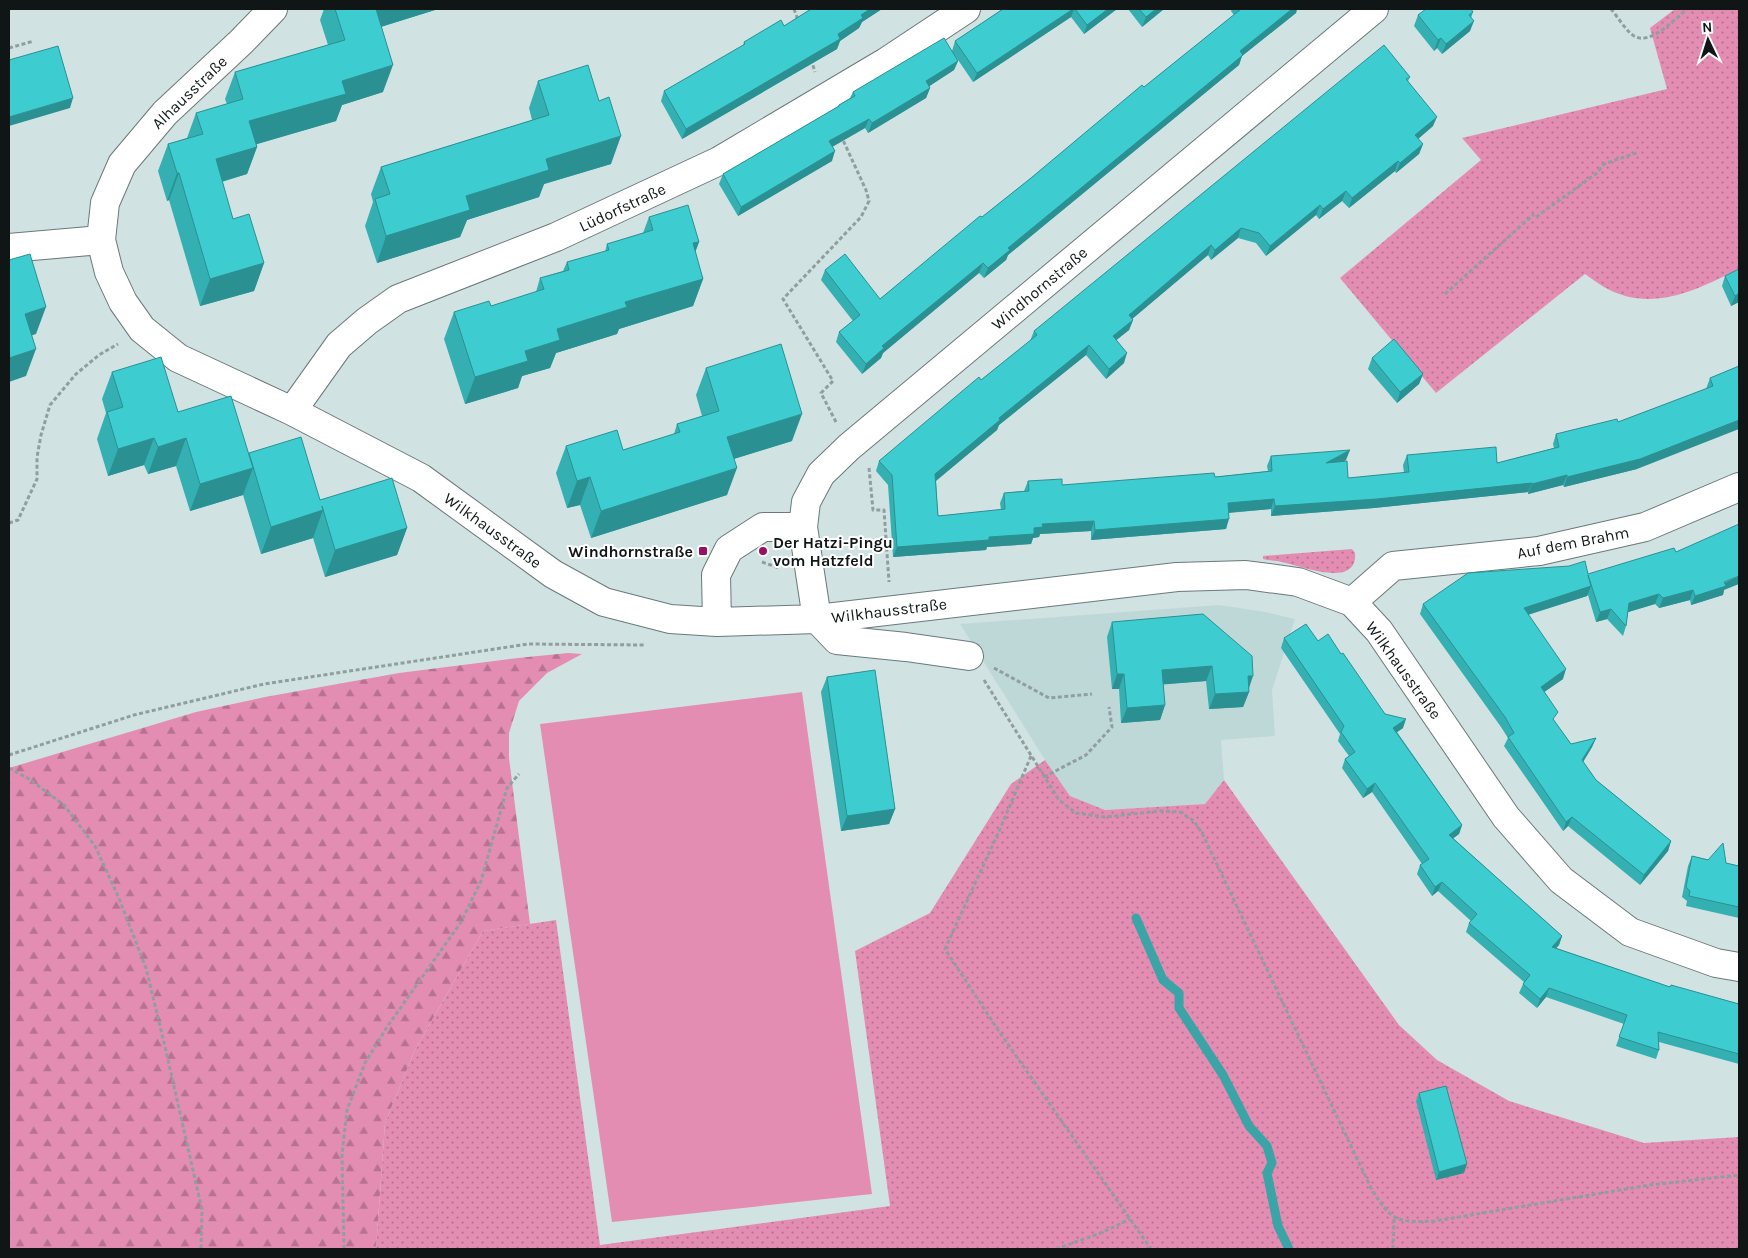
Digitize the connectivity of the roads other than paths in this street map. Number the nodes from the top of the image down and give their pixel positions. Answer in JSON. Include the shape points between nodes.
{"nodes":[{"id":1,"x":273,"y":9,"type":"edge"},
{"id":2,"x":966,"y":9,"type":"edge"},
{"id":3,"x":1374,"y":9,"type":"edge"},
{"id":4,"x":101,"y":240,"type":"junction"},
{"id":5,"x":9,"y":248,"type":"edge"},
{"id":6,"x":292,"y":411,"type":"junction"},
{"id":7,"x":1739,"y":487,"type":"edge"},
{"id":8,"x":803,"y":527,"type":"junction"},
{"id":9,"x":1352,"y":602,"type":"junction"},
{"id":10,"x":817,"y":618,"type":"junction"},
{"id":11,"x":717,"y":622,"type":"junction"},
{"id":12,"x":969,"y":656,"type":"road end"},
{"id":13,"x":1739,"y":967,"type":"edge"}],
"edges":[{"from":1,"to":4,"type":"street","name":"Alhausstraße","via":[[164,113],[122,164],[105,203]]},
{"from":2,"to":6,"type":"street","name":"Lüdorfstraße","via":[[886,62],[719,161],[556,237],[398,298],[339,344]]},
{"from":3,"to":8,"type":"street","name":"Windhornstraße","via":[[858,440],[821,474],[806,502]]},
{"from":4,"to":5,"type":"street"},
{"from":4,"to":6,"type":"street","name":"Wilkhausstraße","via":[[109,272],[123,302],[142,329],[178,358]]},
{"from":6,"to":11,"type":"street","name":"Wilkhausstraße","via":[[421,478],[553,574],[604,602],[670,619]]},
{"from":7,"to":9,"type":"street","name":"Auf dem Brahm","via":[[1645,527],[1539,551],[1394,566]]},
{"from":8,"to":10,"type":"street","name":"Windhornstraße"},
{"from":8,"to":11,"type":"street","via":[[763,527],[729,549],[716,575]]},
{"from":9,"to":10,"type":"street","name":"Wilkhausstraße","via":[[1298,582],[1236,575],[1177,577]]},
{"from":9,"to":13,"type":"street","name":"Wilkhausstraße","via":[[1379,630],[1506,817],[1561,880],[1630,932],[1716,963]]},
{"from":10,"to":11,"type":"street","name":"Wilkhausstraße"},
{"from":10,"to":12,"type":"street","via":[[838,640]]}]}
